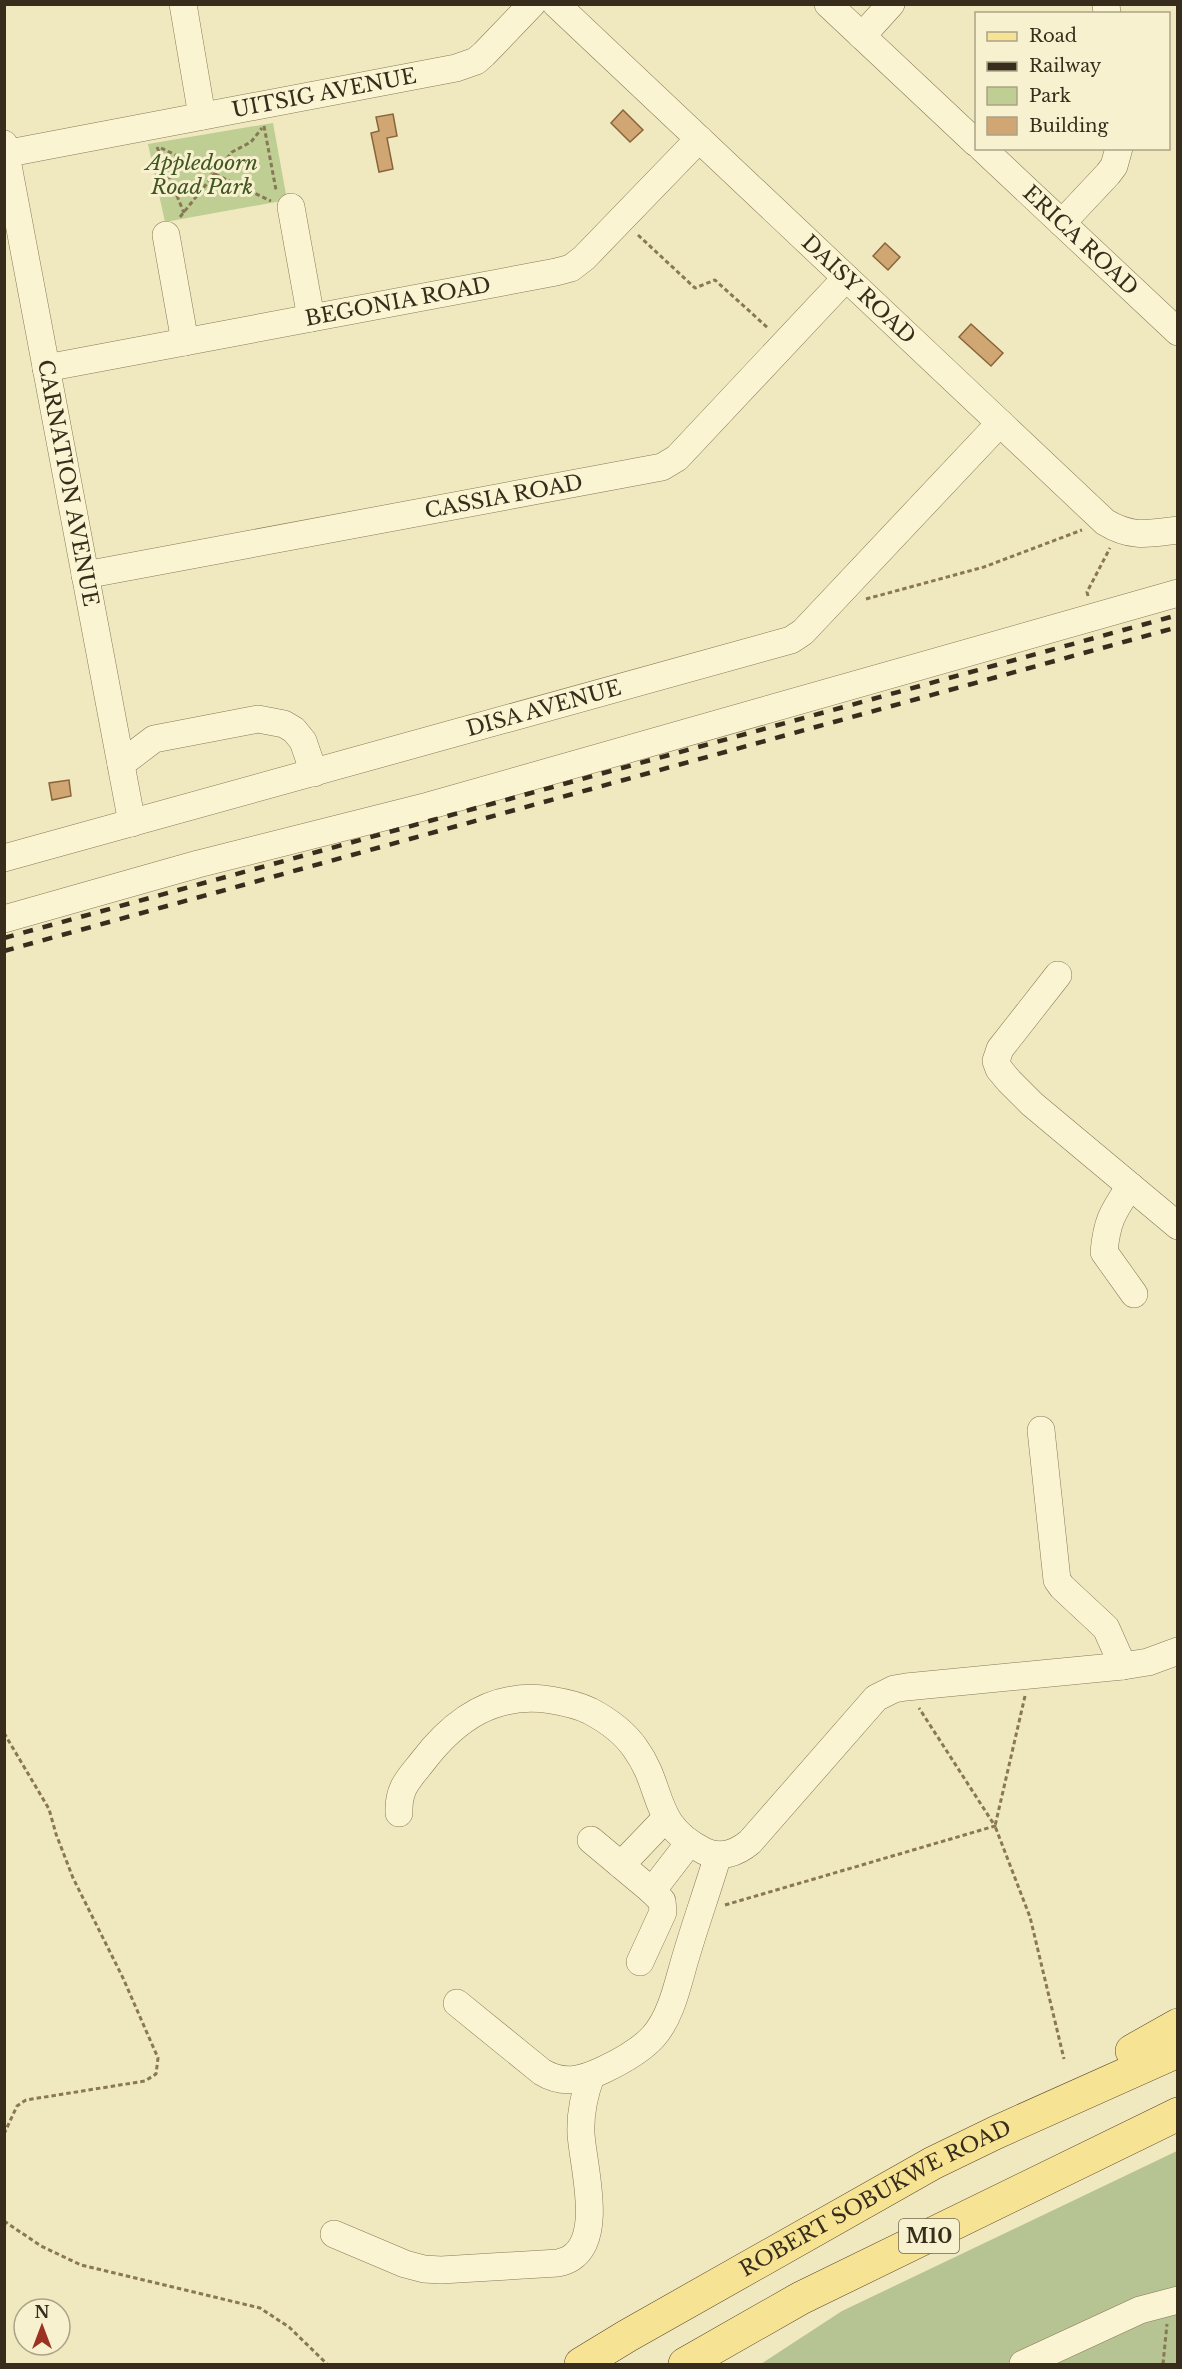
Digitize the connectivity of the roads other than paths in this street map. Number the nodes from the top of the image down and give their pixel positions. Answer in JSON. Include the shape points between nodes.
{"nodes":[{"id":1,"x":183,"y":4,"type":"edge"},
{"id":2,"x":532,"y":4,"type":"edge"},
{"id":3,"x":556,"y":4,"type":"edge"},
{"id":4,"x":828,"y":4,"type":"edge"},
{"id":5,"x":891,"y":4,"type":"edge"},
{"id":6,"x":862,"y":36,"type":"junction"},
{"id":7,"x":202,"y":116,"type":"junction"},
{"id":8,"x":699,"y":139,"type":"junction"},
{"id":9,"x":975,"y":142,"type":"edge"},
{"id":10,"x":5,"y":150,"type":"edge"},
{"id":11,"x":984,"y":150,"type":"edge"},
{"id":12,"x":1118,"y":150,"type":"edge"},
{"id":13,"x":284,"y":204,"type":"road end"},
{"id":14,"x":1062,"y":223,"type":"junction"},
{"id":15,"x":166,"y":235,"type":"road end"},
{"id":16,"x":846,"y":278,"type":"junction"},
{"id":17,"x":311,"y":318,"type":"junction"},
{"id":18,"x":1178,"y":332,"type":"edge"},
{"id":19,"x":185,"y":342,"type":"junction"},
{"id":20,"x":46,"y":368,"type":"junction"},
{"id":21,"x":1000,"y":423,"type":"junction"},
{"id":22,"x":1178,"y":530,"type":"edge"},
{"id":23,"x":85,"y":575,"type":"junction"},
{"id":24,"x":1178,"y":593,"type":"edge"},
{"id":25,"x":121,"y":764,"type":"junction"},
{"id":26,"x":314,"y":772,"type":"junction"},
{"id":27,"x":132,"y":823,"type":"junction"},
{"id":28,"x":4,"y":858,"type":"edge"},
{"id":29,"x":4,"y":919,"type":"edge"},
{"id":30,"x":1058,"y":975,"type":"dead end"},
{"id":31,"x":1130,"y":1186,"type":"junction"},
{"id":32,"x":1178,"y":1226,"type":"edge"},
{"id":33,"x":1134,"y":1294,"type":"dead end"},
{"id":34,"x":1041,"y":1430,"type":"dead end"},
{"id":35,"x":1178,"y":1651,"type":"edge"},
{"id":36,"x":1123,"y":1666,"type":"junction"},
{"id":37,"x":399,"y":1813,"type":"dead end"},
{"id":38,"x":666,"y":1818,"type":"junction"},
{"id":39,"x":591,"y":1840,"type":"dead end"},
{"id":40,"x":689,"y":1843,"type":"junction"},
{"id":41,"x":718,"y":1855,"type":"junction"},
{"id":42,"x":621,"y":1865,"type":"junction"},
{"id":43,"x":652,"y":1891,"type":"junction"},
{"id":44,"x":640,"y":1962,"type":"dead end"},
{"id":45,"x":457,"y":2003,"type":"dead end"},
{"id":46,"x":1178,"y":2025,"type":"edge"},
{"id":47,"x":1178,"y":2051,"type":"edge"},
{"id":48,"x":591,"y":2076,"type":"junction"},
{"id":49,"x":1178,"y":2114,"type":"edge"},
{"id":50,"x":997,"y":2132,"type":"junction"},
{"id":51,"x":334,"y":2234,"type":"dead end"},
{"id":52,"x":1173,"y":2301,"type":"edge"},
{"id":53,"x":581,"y":2364,"type":"edge"},
{"id":54,"x":685,"y":2364,"type":"edge"},
{"id":55,"x":1023,"y":2364,"type":"edge"}],
"edges":[{"from":1,"to":7,"type":"street","name":"UITSIG AVENUE"},
{"from":2,"to":7,"type":"street","name":"UITSIG AVENUE","via":[[484,54],[466,65],[263,115]]},
{"from":3,"to":8,"type":"street","name":"DAISY ROAD"},
{"from":4,"to":6,"type":"street"},
{"from":5,"to":6,"type":"street"},
{"from":6,"to":9,"type":"street"},
{"from":7,"to":10,"type":"street","via":[[154,135]]},
{"from":8,"to":16,"type":"street","name":"DAISY ROAD"},
{"from":8,"to":17,"type":"street","name":"BEGONIA ROAD","via":[[571,268]]},
{"from":10,"to":20,"type":"street","name":"CARNATION AVENUE"},
{"from":11,"to":14,"type":"street","name":"ERICA ROAD"},
{"from":12,"to":14,"type":"street","via":[[1108,174]]},
{"from":13,"to":17,"type":"street"},
{"from":14,"to":18,"type":"street","name":"ERICA ROAD"},
{"from":15,"to":19,"type":"street"},
{"from":16,"to":21,"type":"street","name":"DAISY ROAD"},
{"from":16,"to":23,"type":"street","name":"CASSIA ROAD","via":[[677,458],[662,467]]},
{"from":17,"to":19,"type":"street","name":"BEGONIA ROAD"},
{"from":19,"to":20,"type":"street","name":"BEGONIA ROAD"},
{"from":20,"to":23,"type":"street","name":"CARNATION AVENUE"},
{"from":21,"to":22,"type":"street","name":"DAISY ROAD","via":[[1112,526],[1146,535]]},
{"from":21,"to":26,"type":"street","name":"DISA AVENUE","via":[[803,632],[790,640]]},
{"from":23,"to":25,"type":"street","name":"CARNATION AVENUE"},
{"from":24,"to":29,"type":"street","via":[[428,806],[198,864]]},
{"from":25,"to":26,"type":"street","via":[[154,739],[258,719],[294,730],[303,741]]},
{"from":25,"to":27,"type":"street","name":"CARNATION AVENUE"},
{"from":26,"to":27,"type":"street","name":"DISA AVENUE"},
{"from":27,"to":28,"type":"street","name":"DISA AVENUE"},
{"from":30,"to":31,"type":"street","via":[[1000,1049],[996,1061],[1009,1082],[1032,1104]]},
{"from":31,"to":32,"type":"street"},
{"from":31,"to":33,"type":"street","via":[[1111,1215],[1104,1252]]},
{"from":34,"to":36,"type":"street","via":[[1057,1580],[1106,1628]]},
{"from":35,"to":36,"type":"street"},
{"from":36,"to":41,"type":"street","via":[[894,1689],[876,1698],[750,1842],[735,1852]]},
{"from":37,"to":38,"type":"street","via":[[400,1792],[432,1749],[457,1724],[496,1704],[538,1698],[588,1710],[622,1734],[646,1767]]},
{"from":38,"to":40,"type":"street"},
{"from":38,"to":42,"type":"street"},
{"from":39,"to":42,"type":"street"},
{"from":40,"to":41,"type":"street"},
{"from":40,"to":43,"type":"street"},
{"from":41,"to":48,"type":"street","via":[[674,1995],[659,2030],[643,2046]]},
{"from":42,"to":43,"type":"street"},
{"from":43,"to":44,"type":"street","via":[[662,1901],[663,1912]]},
{"from":45,"to":48,"type":"street","via":[[551,2077],[568,2081]]},
{"from":46,"to":50,"type":"main road"},
{"from":47,"to":50,"type":"main road","name":"ROBERT SOBUKWE ROAD"},
{"from":48,"to":51,"type":"street","via":[[581,2112],[588,2230],[572,2258],[558,2263],[441,2270],[405,2264]]},
{"from":49,"to":54,"type":"main road","number":"M10","via":[[801,2298]]},
{"from":50,"to":53,"type":"main road","name":"ROBERT SOBUKWE ROAD","via":[[876,2194]]},
{"from":52,"to":55,"type":"street","via":[[1140,2310]]}]}
